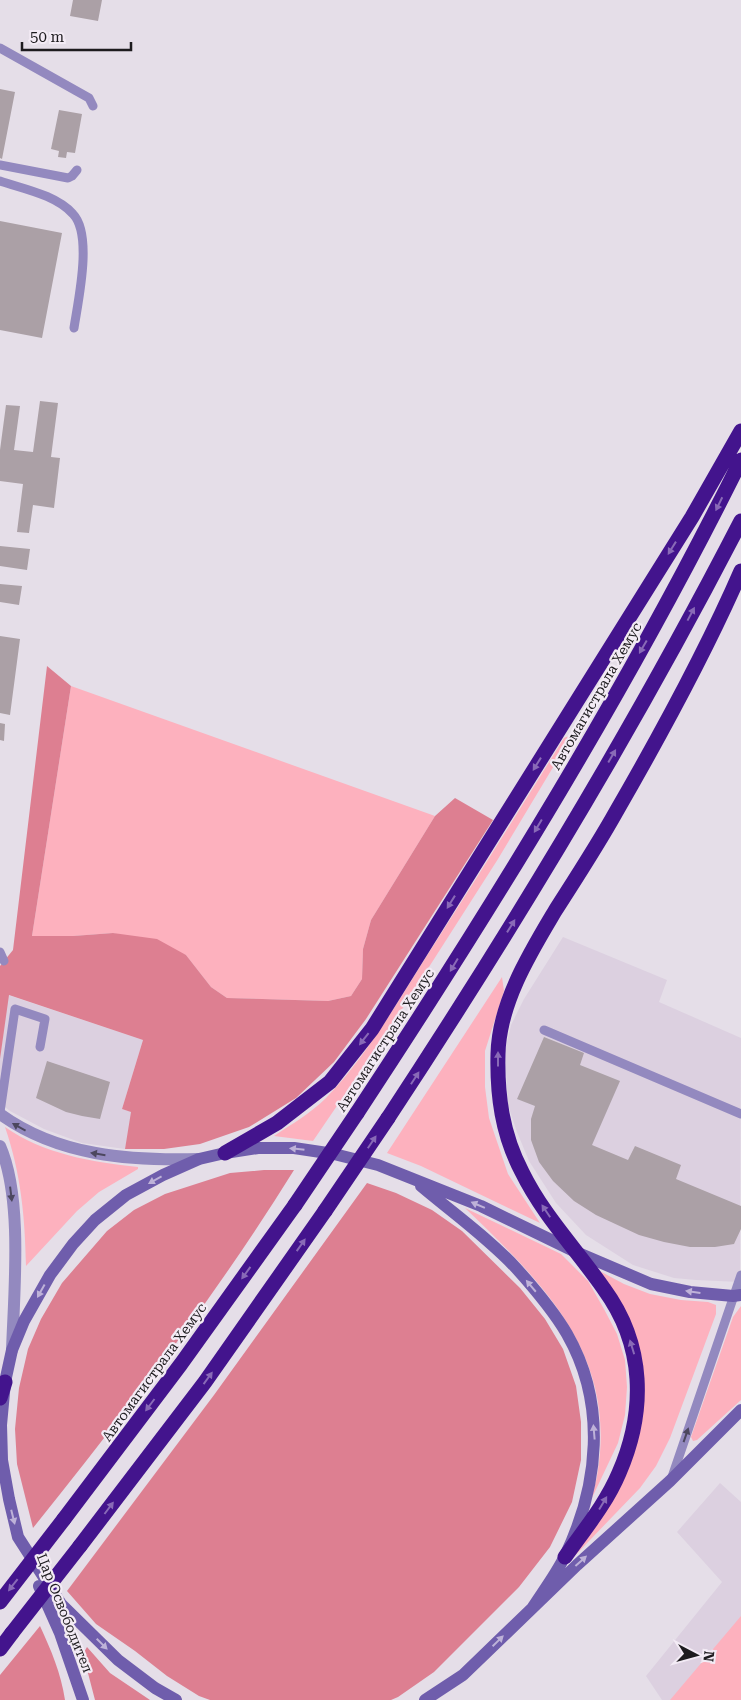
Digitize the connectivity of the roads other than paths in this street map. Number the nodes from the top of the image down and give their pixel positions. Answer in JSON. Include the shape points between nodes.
{"nodes":[{"id":1,"x":0,"y":48,"type":"edge"},
{"id":2,"x":93,"y":106,"type":"dead end"},
{"id":3,"x":0,"y":165,"type":"edge"},
{"id":4,"x":77,"y":170,"type":"dead end"},
{"id":5,"x":0,"y":181,"type":"edge"},
{"id":6,"x":74,"y":328,"type":"dead end"},
{"id":7,"x":741,"y":431,"type":"edge"},
{"id":8,"x":741,"y":460,"type":"edge"},
{"id":9,"x":741,"y":521,"type":"edge"},
{"id":10,"x":741,"y":572,"type":"edge"},
{"id":11,"x":544,"y":1030,"type":"dead end"},
{"id":12,"x":40,"y":1047,"type":"dead end"},
{"id":13,"x":0,"y":1113,"type":"edge"},
{"id":14,"x":741,"y":1114,"type":"edge"},
{"id":15,"x":0,"y":1146,"type":"edge"},
{"id":16,"x":225,"y":1153,"type":"junction"},
{"id":17,"x":199,"y":1159,"type":"junction"},
{"id":18,"x":412,"y":1178,"type":"junction"},
{"id":19,"x":576,"y":1252,"type":"junction"},
{"id":20,"x":741,"y":1275,"type":"edge"},
{"id":21,"x":737,"y":1296,"type":"edge"},
{"id":22,"x":12,"y":1350,"type":"junction"},
{"id":23,"x":5,"y":1382,"type":"junction"},
{"id":24,"x":0,"y":1398,"type":"edge"},
{"id":25,"x":741,"y":1410,"type":"edge"},
{"id":26,"x":670,"y":1482,"type":"junction"},
{"id":27,"x":18,"y":1538,"type":"junction"},
{"id":28,"x":565,"y":1556,"type":"junction"},
{"id":29,"x":0,"y":1602,"type":"edge"},
{"id":30,"x":533,"y":1607,"type":"junction"},
{"id":31,"x":0,"y":1648,"type":"edge"},
{"id":32,"x":463,"y":1675,"type":"junction"},
{"id":33,"x":83,"y":1700,"type":"edge"},
{"id":34,"x":176,"y":1700,"type":"edge"},
{"id":35,"x":425,"y":1700,"type":"edge"},
{"id":36,"x":439,"y":1700,"type":"edge"}],
"edges":[{"from":1,"to":2,"type":"lane","via":[[89,98]]},
{"from":3,"to":4,"type":"lane","via":[[68,178]]},
{"from":5,"to":6,"type":"lane","via":[[52,199],[75,215],[83,262]]},
{"from":7,"to":16,"type":"highway","one_way":true,"via":[[692,517],[372,1029],[330,1082],[277,1123]]},
{"from":8,"to":29,"type":"highway","name":"Автомагистрала Хемус","one_way":true,"bridge":true,"via":[[652,631],[445,979],[295,1205],[181,1364]]},
{"from":31,"to":9,"type":"highway","one_way":true,"bridge":true,"via":[[205,1382],[388,1118],[470,993],[552,858],[658,676]]},
{"from":19,"to":10,"type":"highway","one_way":true,"via":[[540,1203],[510,1144],[499,1098],[498,1050],[502,1023],[531,951],[616,814]]},
{"from":11,"to":14,"type":"lane"},
{"from":12,"to":13,"type":"lane","via":[[45,1019],[15,1009]]},
{"from":17,"to":13,"type":"street","one_way":true,"via":[[130,1159],[87,1152],[40,1138]]},
{"from":15,"to":22,"type":"street","one_way":true,"via":[[11,1188],[13,1214]]},
{"from":16,"to":17,"type":"main road"},
{"from":18,"to":16,"type":"main road","one_way":true,"via":[[378,1165],[294,1148],[258,1148]]},
{"from":17,"to":22,"type":"main road","one_way":true,"via":[[126,1196],[95,1220],[72,1244],[50,1275]]},
{"from":19,"to":18,"type":"main road","one_way":true,"via":[[481,1206]]},
{"from":28,"to":18,"type":"main road","one_way":true,"via":[[584,1509],[595,1440],[591,1400],[581,1366],[567,1334],[515,1267]]},
{"from":21,"to":19,"type":"main road","one_way":true,"via":[[690,1292],[651,1284]]},
{"from":28,"to":19,"type":"highway","one_way":true,"via":[[601,1507],[619,1474],[636,1410],[635,1354],[624,1322],[606,1291]]},
{"from":20,"to":21,"type":"lane"},
{"from":26,"to":21,"type":"lane","one_way":true},
{"from":22,"to":23,"type":"main road"},
{"from":23,"to":24,"type":"highway"},
{"from":23,"to":27,"type":"main road","one_way":true,"via":[[2,1460]]},
{"from":25,"to":26,"type":"main road"},
{"from":30,"to":26,"type":"main road","one_way":true},
{"from":27,"to":33,"type":"main road","name":"Цар Освободител","via":[[60,1633]]},
{"from":27,"to":34,"type":"main road","one_way":true,"via":[[61,1604],[118,1660]]},
{"from":28,"to":30,"type":"main road"},
{"from":32,"to":30,"type":"main road","one_way":true},
{"from":32,"to":35,"type":"main road"},
{"from":32,"to":36,"type":"main road"}]}
